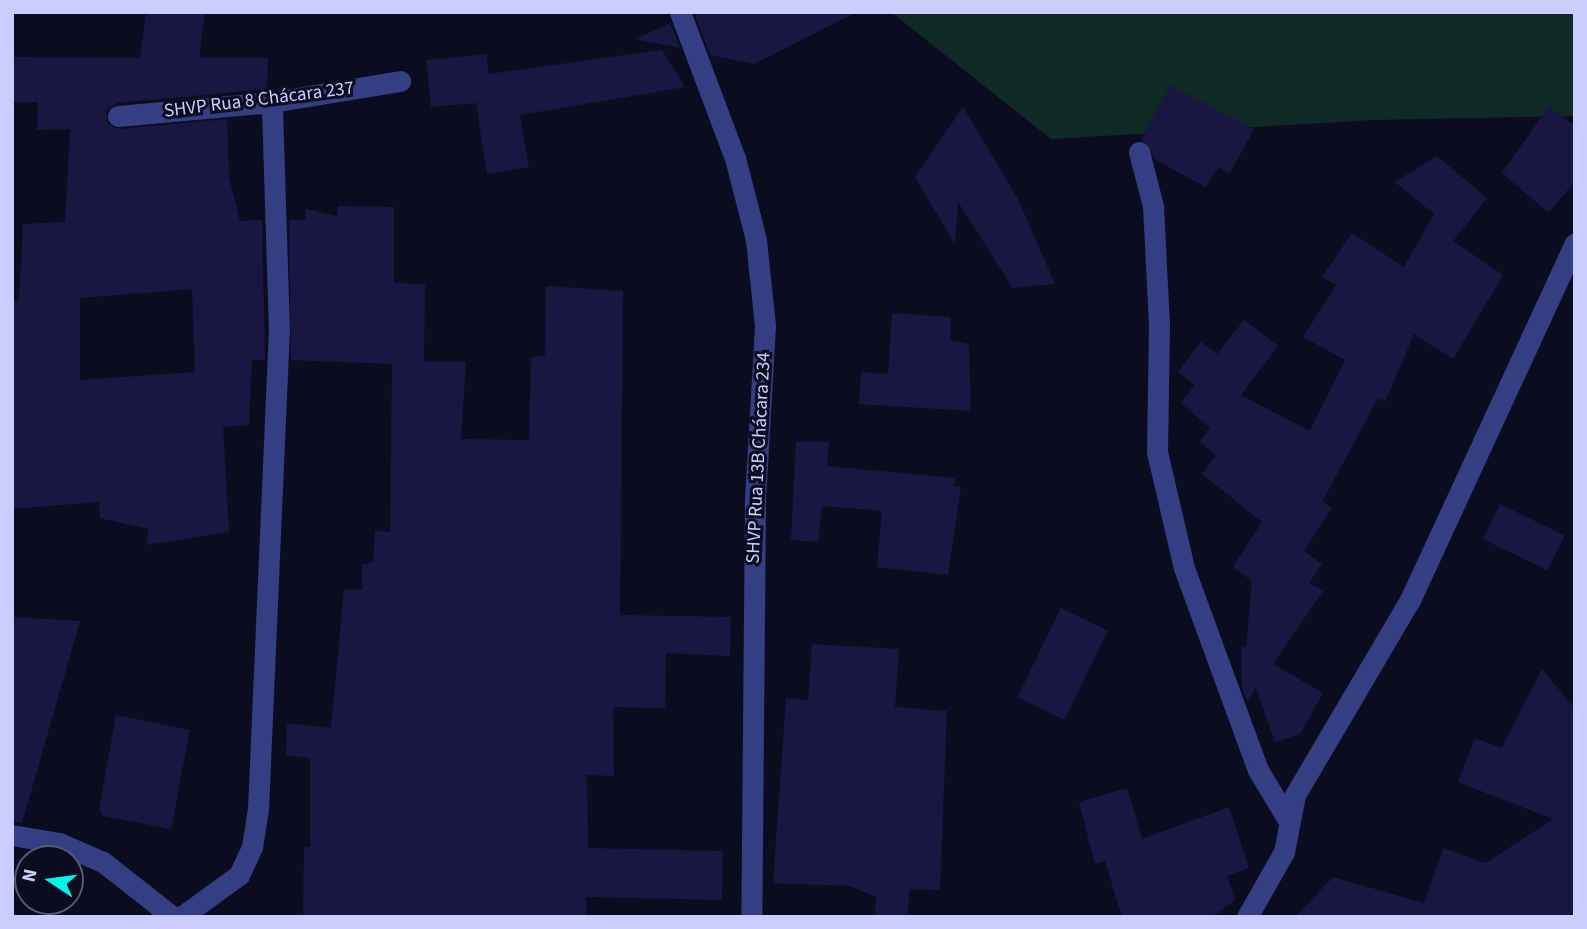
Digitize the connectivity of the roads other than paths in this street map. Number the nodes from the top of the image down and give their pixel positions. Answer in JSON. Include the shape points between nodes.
{"nodes":[{"id":1,"x":680,"y":12,"type":"edge"},
{"id":2,"x":400,"y":81,"type":"dead end"},
{"id":3,"x":272,"y":102,"type":"junction"},
{"id":4,"x":118,"y":116,"type":"dead end"},
{"id":5,"x":1139,"y":152,"type":"dead end"},
{"id":6,"x":1575,"y":243,"type":"edge"},
{"id":7,"x":1288,"y":820,"type":"junction"},
{"id":8,"x":12,"y":835,"type":"edge"},
{"id":9,"x":173,"y":917,"type":"edge"},
{"id":10,"x":181,"y":917,"type":"edge"},
{"id":11,"x":751,"y":917,"type":"edge"},
{"id":12,"x":1247,"y":917,"type":"edge"}],
"edges":[{"from":1,"to":11,"type":"street","name":"SHVP Rua 13B Chácara 234","via":[[735,158],[756,240],[765,327],[754,512]]},
{"from":2,"to":3,"type":"street","name":"SHVP Rua 8 Chácara 237"},
{"from":3,"to":4,"type":"street","name":"SHVP Rua 8 Chácara 237"},
{"from":3,"to":10,"type":"street","via":[[279,331],[258,809],[252,847],[239,875]]},
{"from":5,"to":7,"type":"street","via":[[1153,219],[1157,452],[1184,568],[1258,771]]},
{"from":6,"to":7,"type":"street","via":[[1410,600],[1294,795]]},
{"from":7,"to":12,"type":"street","via":[[1284,852]]},
{"from":8,"to":9,"type":"street","via":[[59,843],[103,862]]}]}
